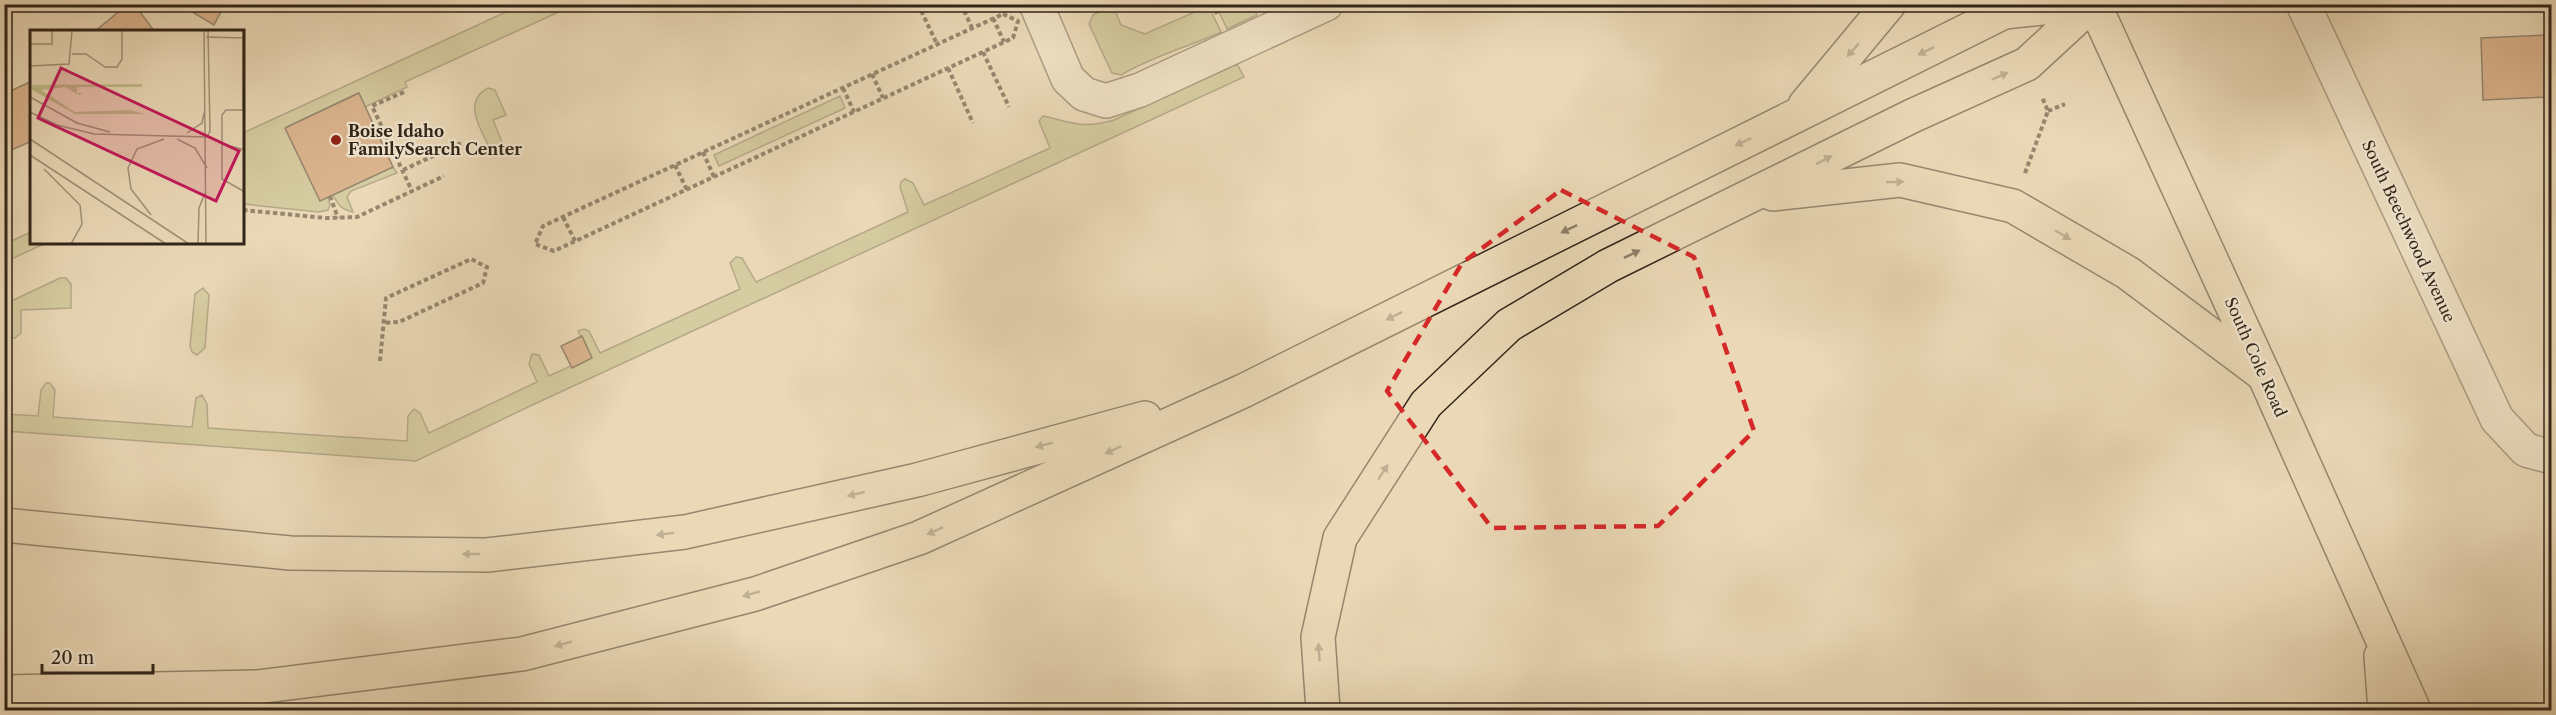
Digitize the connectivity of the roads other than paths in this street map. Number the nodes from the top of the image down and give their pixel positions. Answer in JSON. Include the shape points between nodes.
{"nodes":[{"id":1,"x":1036,"y":4,"type":"edge"},
{"id":2,"x":1326,"y":4,"type":"edge"},
{"id":3,"x":1889,"y":4,"type":"edge"},
{"id":4,"x":2080,"y":4,"type":"edge"},
{"id":5,"x":2093,"y":4,"type":"edge"},
{"id":6,"x":2314,"y":7,"type":"edge"},
{"id":7,"x":1796,"y":116,"type":"junction"},
{"id":8,"x":1754,"y":196,"type":"junction"},
{"id":9,"x":2264,"y":375,"type":"junction"},
{"id":10,"x":1243,"y":391,"type":"junction"},
{"id":11,"x":2539,"y":453,"type":"edge"},
{"id":12,"x":4,"y":525,"type":"edge"},
{"id":13,"x":2379,"y":636,"type":"junction"},
{"id":14,"x":4,"y":692,"type":"edge"},
{"id":15,"x":1323,"y":711,"type":"edge"},
{"id":16,"x":2385,"y":711,"type":"edge"},
{"id":17,"x":2414,"y":711,"type":"edge"}],
"edges":[{"from":1,"to":2,"type":"street","via":[[1068,79],[1084,94],[1106,100],[1140,90]]},
{"from":3,"to":7,"type":"main road","one_way":true},
{"from":4,"to":7,"type":"main road","one_way":true,"via":[[2004,12]]},
{"from":8,"to":5,"type":"main road","one_way":true,"via":[[1912,116],[2028,64]]},
{"from":5,"to":9,"type":"main road","name":"South Cole Road"},
{"from":6,"to":11,"type":"street","name":"South Beechwood Avenue","via":[[2497,419]]},
{"from":7,"to":10,"type":"main road","one_way":true},
{"from":8,"to":9,"type":"main road","one_way":true,"via":[[1900,180],[2013,206],[2128,273]]},
{"from":15,"to":8,"type":"main road","one_way":true,"via":[[1318,637],[1340,538],[1426,404],[1509,325],[1608,266]]},
{"from":9,"to":13,"type":"main road","name":"South Cole Road"},
{"from":10,"to":12,"type":"main road","one_way":true,"via":[[917,480],[685,532],[487,555],[290,553]]},
{"from":10,"to":14,"type":"main road","one_way":true,"via":[[919,538],[755,594],[522,654],[257,687]]},
{"from":13,"to":16,"type":"main road"},
{"from":13,"to":17,"type":"main road","name":"South Cole Road"}]}
